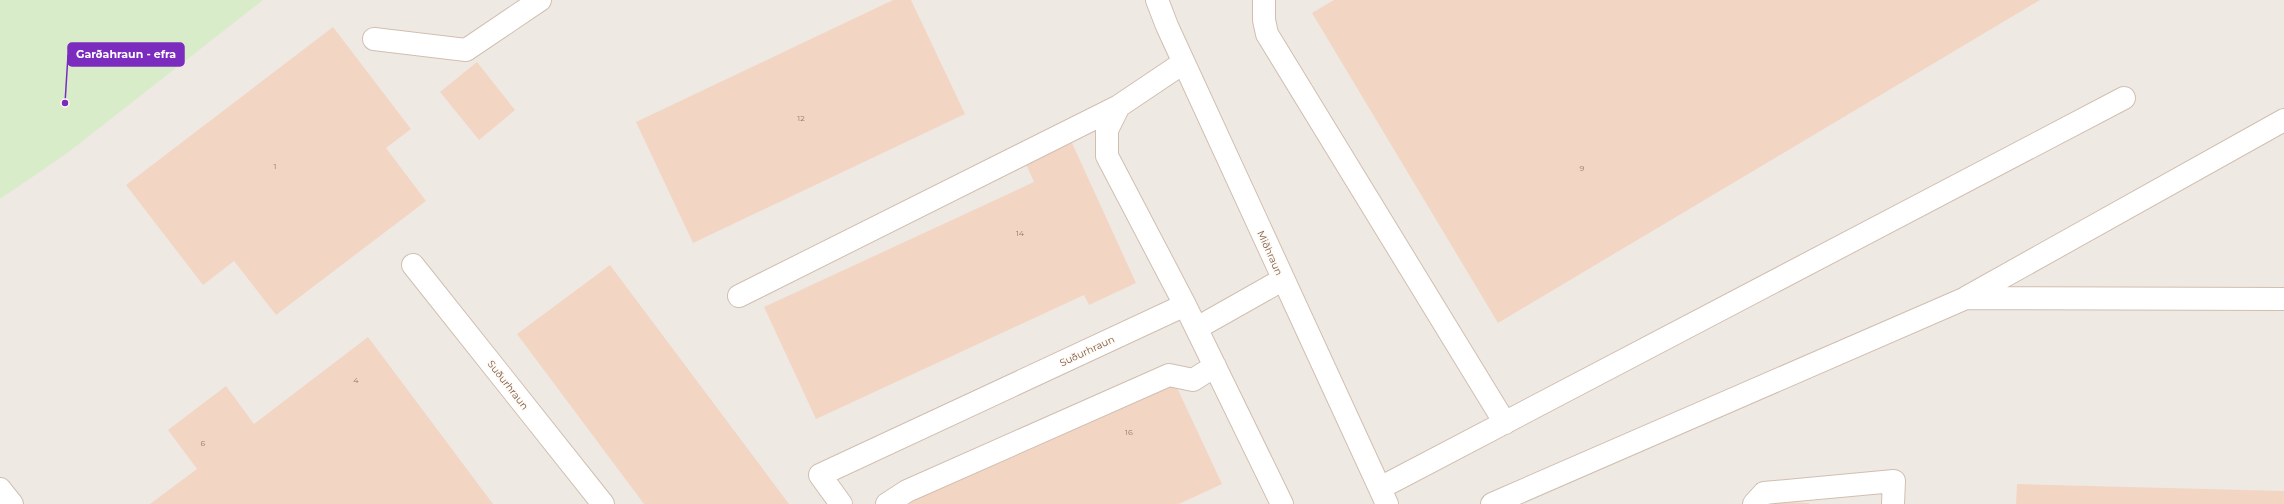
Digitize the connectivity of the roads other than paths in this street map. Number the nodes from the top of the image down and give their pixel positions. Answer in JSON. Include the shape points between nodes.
{"nodes":[{"id":1,"x":540,"y":0,"type":"edge"},
{"id":2,"x":1157,"y":0,"type":"edge"},
{"id":3,"x":1264,"y":0,"type":"edge"},
{"id":4,"x":374,"y":39,"type":"dead end"},
{"id":5,"x":1183,"y":63,"type":"junction"},
{"id":6,"x":2124,"y":98,"type":"dead end"},
{"id":7,"x":1118,"y":106,"type":"junction"},
{"id":8,"x":2284,"y":120,"type":"edge"},
{"id":9,"x":413,"y":265,"type":"dead end"},
{"id":10,"x":1282,"y":280,"type":"junction"},
{"id":11,"x":739,"y":296,"type":"dead end"},
{"id":12,"x":1966,"y":298,"type":"junction"},
{"id":13,"x":2284,"y":299,"type":"edge"},
{"id":14,"x":1185,"y":305,"type":"junction"},
{"id":15,"x":1197,"y":328,"type":"junction"},
{"id":16,"x":1215,"y":366,"type":"junction"},
{"id":17,"x":1505,"y":423,"type":"junction"},
{"id":18,"x":0,"y":489,"type":"edge"},
{"id":19,"x":1383,"y":496,"type":"edge"},
{"id":20,"x":12,"y":504,"type":"edge"},
{"id":21,"x":603,"y":504,"type":"edge"},
{"id":22,"x":841,"y":504,"type":"edge"},
{"id":23,"x":887,"y":504,"type":"edge"},
{"id":24,"x":1282,"y":504,"type":"edge"},
{"id":25,"x":1492,"y":504,"type":"edge"},
{"id":26,"x":1754,"y":504,"type":"edge"},
{"id":27,"x":1893,"y":504,"type":"edge"}],
"edges":[{"from":1,"to":4,"type":"street","via":[[466,50]]},
{"from":2,"to":5,"type":"street","name":"Miðhraun"},
{"from":3,"to":17,"type":"street","via":[[1267,34]]},
{"from":5,"to":7,"type":"street"},
{"from":5,"to":10,"type":"street","name":"Miðhraun"},
{"from":6,"to":17,"type":"street"},
{"from":7,"to":11,"type":"street"},
{"from":7,"to":14,"type":"street","via":[[1107,130],[1107,156]]},
{"from":8,"to":12,"type":"street"},
{"from":9,"to":21,"type":"street","name":"Suðurhraun"},
{"from":10,"to":15,"type":"street"},
{"from":10,"to":19,"type":"street","name":"Miðhraun"},
{"from":12,"to":13,"type":"street"},
{"from":12,"to":25,"type":"street"},
{"from":14,"to":15,"type":"street"},
{"from":14,"to":22,"type":"street","name":"Suðurhraun","via":[[820,475]]},
{"from":15,"to":16,"type":"street"},
{"from":16,"to":23,"type":"street","via":[[1194,380],[1169,375],[907,491]]},
{"from":16,"to":24,"type":"street"},
{"from":17,"to":19,"type":"street"},
{"from":18,"to":20,"type":"street"},
{"from":26,"to":27,"type":"street","via":[[1764,493],[1894,481]]}]}
